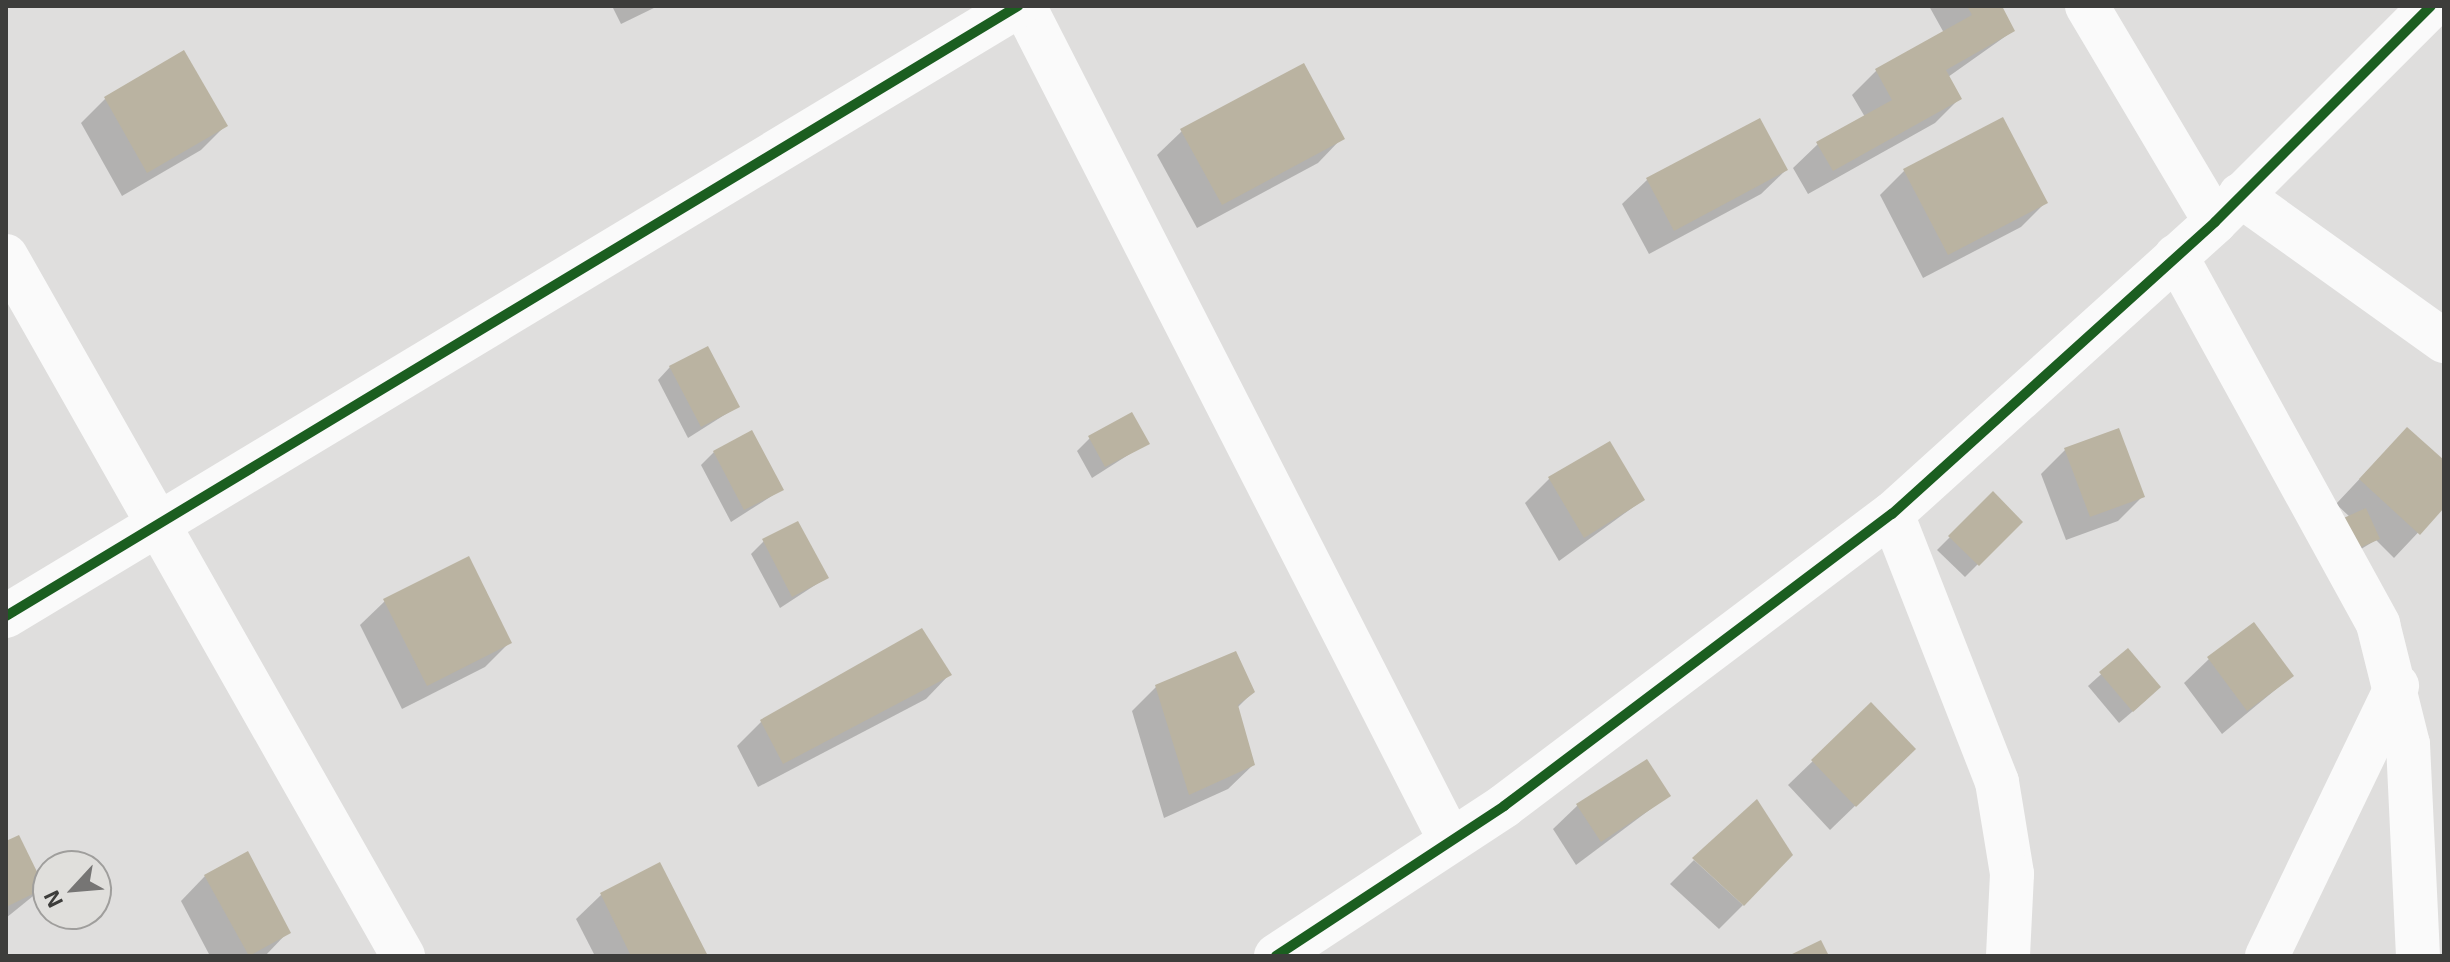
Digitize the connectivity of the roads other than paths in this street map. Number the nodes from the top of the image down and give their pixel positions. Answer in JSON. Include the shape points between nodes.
{"nodes":[{"id":1,"x":1021,"y":6,"type":"edge"},
{"id":2,"x":2087,"y":6,"type":"edge"},
{"id":3,"x":2431,"y":6,"type":"edge"},
{"id":4,"x":2228,"y":208,"type":"junction"},
{"id":5,"x":6,"y":256,"type":"edge"},
{"id":6,"x":2176,"y":256,"type":"junction"},
{"id":7,"x":2444,"y":341,"type":"edge"},
{"id":8,"x":1892,"y":514,"type":"junction"},
{"id":9,"x":158,"y":531,"type":"junction"},
{"id":10,"x":6,"y":616,"type":"edge"},
{"id":11,"x":2397,"y":686,"type":"junction"},
{"id":12,"x":2408,"y":744,"type":"junction"},
{"id":13,"x":2444,"y":786,"type":"edge"},
{"id":14,"x":1450,"y":840,"type":"junction"},
{"id":15,"x":403,"y":956,"type":"edge"},
{"id":16,"x":1276,"y":956,"type":"edge"},
{"id":17,"x":2008,"y":956,"type":"edge"},
{"id":18,"x":2267,"y":956,"type":"edge"},
{"id":19,"x":2418,"y":956,"type":"edge"}],
"edges":[{"from":1,"to":9,"type":"street"},
{"from":1,"to":14,"type":"street"},
{"from":2,"to":4,"type":"street"},
{"from":3,"to":4,"type":"street"},
{"from":4,"to":6,"type":"street"},
{"from":4,"to":7,"type":"street"},
{"from":5,"to":9,"type":"street"},
{"from":6,"to":8,"type":"street"},
{"from":6,"to":11,"type":"street","via":[[2378,624]]},
{"from":8,"to":14,"type":"street"},
{"from":8,"to":17,"type":"street","via":[[1997,782],[2012,874]]},
{"from":9,"to":10,"type":"street"},
{"from":9,"to":15,"type":"street"},
{"from":11,"to":12,"type":"street"},
{"from":11,"to":18,"type":"street"},
{"from":12,"to":13,"type":"street"},
{"from":12,"to":19,"type":"street"},
{"from":14,"to":16,"type":"street"}]}
